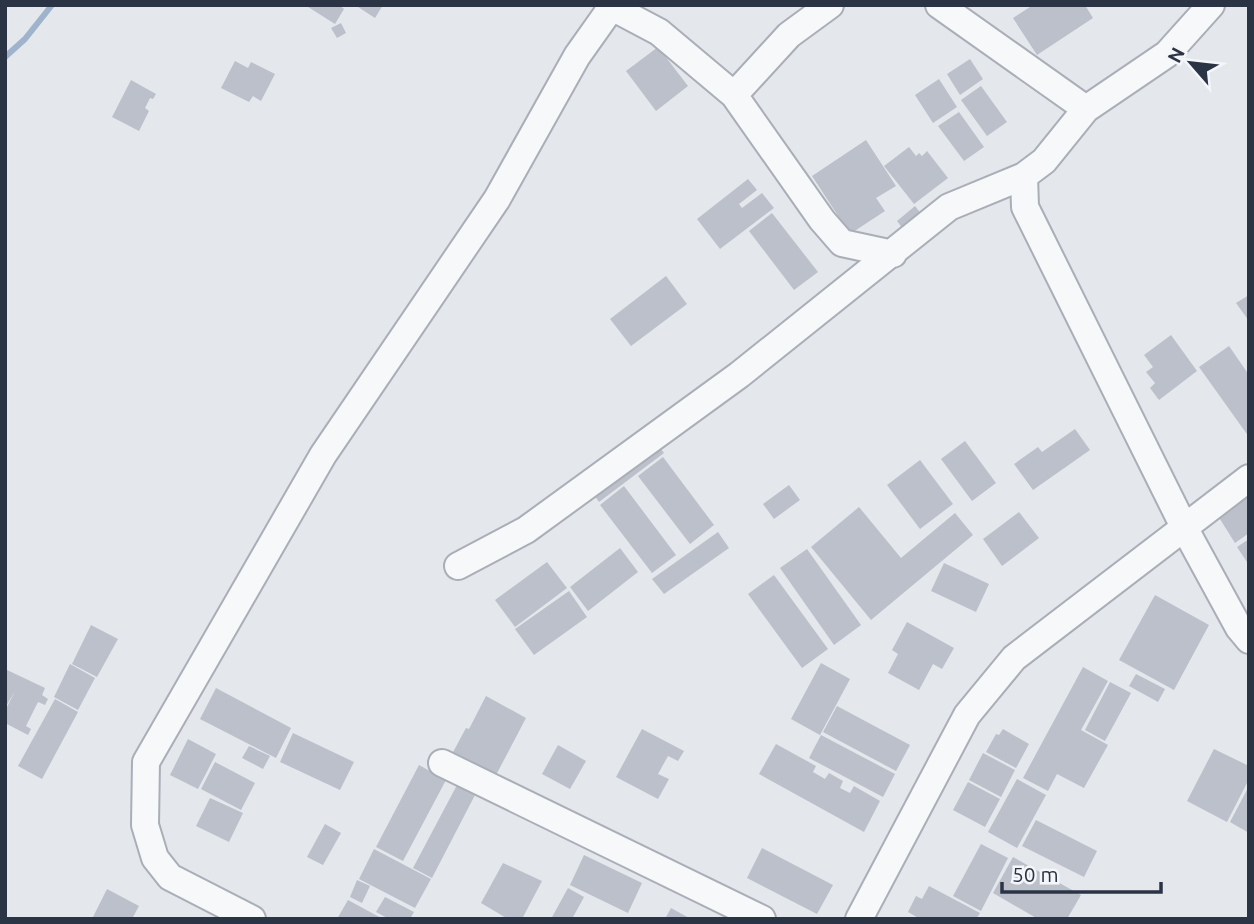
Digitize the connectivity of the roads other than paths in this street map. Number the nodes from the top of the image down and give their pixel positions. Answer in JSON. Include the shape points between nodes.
{"nodes":[{"id":1,"x":830,"y":5,"type":"edge"},
{"id":2,"x":939,"y":5,"type":"edge"},
{"id":3,"x":1211,"y":5,"type":"edge"},
{"id":4,"x":609,"y":6,"type":"edge"},
{"id":5,"x":734,"y":94,"type":"junction"},
{"id":6,"x":1086,"y":109,"type":"junction"},
{"id":7,"x":1024,"y":176,"type":"junction"},
{"id":8,"x":893,"y":254,"type":"junction"},
{"id":9,"x":1249,"y":478,"type":"edge"},
{"id":10,"x":1185,"y":529,"type":"junction"},
{"id":11,"x":458,"y":566,"type":"dead end"},
{"id":12,"x":1249,"y":640,"type":"edge"},
{"id":13,"x":442,"y":762,"type":"dead end"},
{"id":14,"x":252,"y":919,"type":"edge"},
{"id":15,"x":762,"y":919,"type":"edge"},
{"id":16,"x":859,"y":919,"type":"edge"}],
"edges":[{"from":1,"to":5,"type":"street","via":[[789,35]]},
{"from":2,"to":6,"type":"street"},
{"from":3,"to":6,"type":"street","via":[[1167,54]]},
{"from":4,"to":5,"type":"street","via":[[659,32]]},
{"from":4,"to":14,"type":"street","via":[[497,199],[323,454],[146,762],[145,825],[155,858],[170,877]]},
{"from":5,"to":8,"type":"street","via":[[842,243]]},
{"from":6,"to":7,"type":"street","via":[[1044,161]]},
{"from":7,"to":8,"type":"street","via":[[949,207]]},
{"from":7,"to":10,"type":"street","via":[[1025,207]]},
{"from":8,"to":11,"type":"street","via":[[526,530]]},
{"from":9,"to":10,"type":"street"},
{"from":10,"to":12,"type":"street"},
{"from":10,"to":16,"type":"street","via":[[1014,658],[998,677],[967,715]]},
{"from":13,"to":15,"type":"street"}]}
